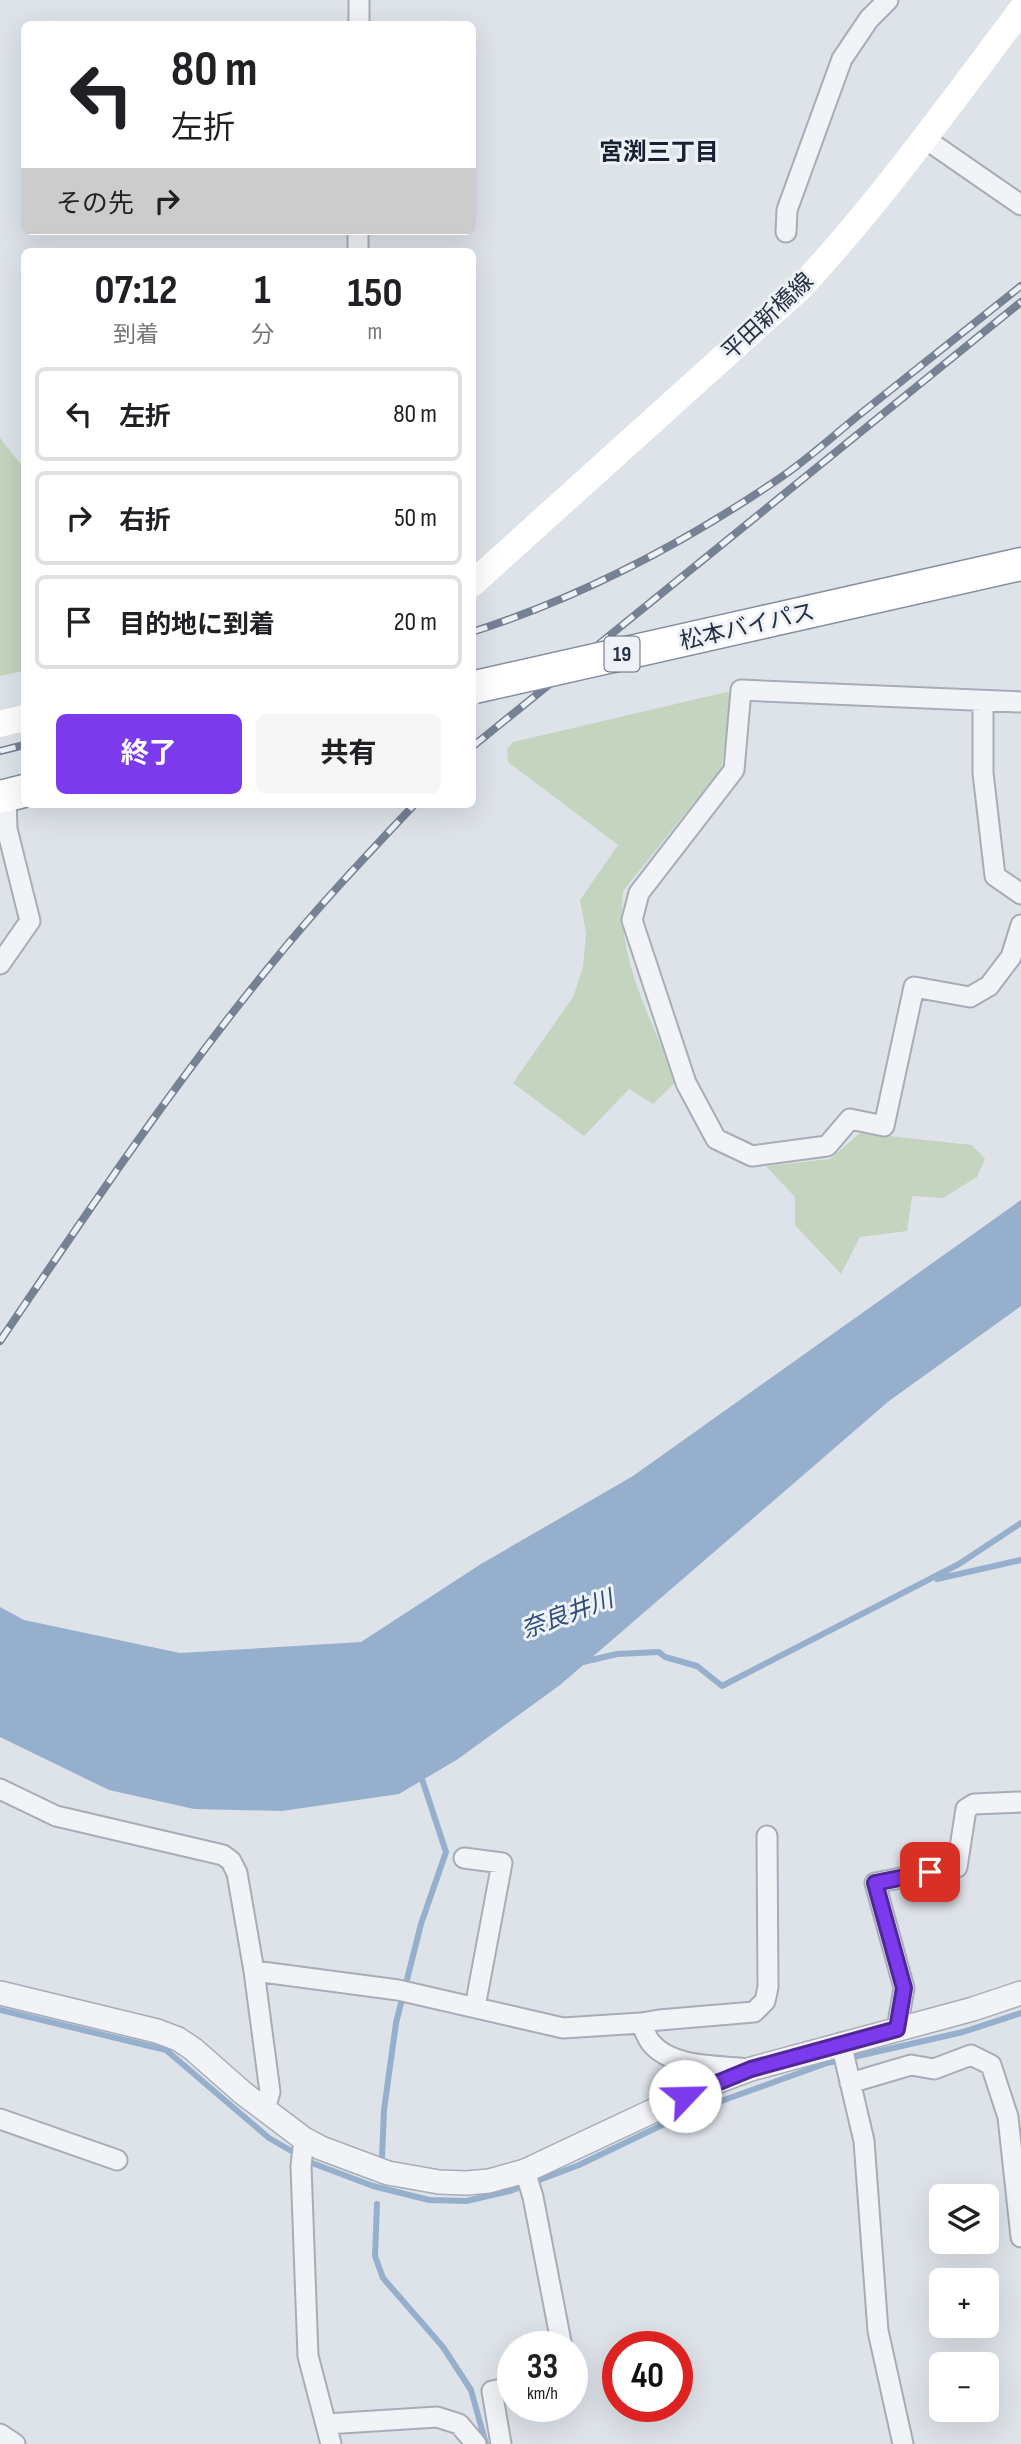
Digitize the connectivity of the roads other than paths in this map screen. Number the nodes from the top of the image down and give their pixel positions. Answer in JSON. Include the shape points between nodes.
{"nodes":[{"id":1,"x":359,"y":0,"type":"edge"},
{"id":2,"x":888,"y":0,"type":"edge"},
{"id":3,"x":1021,"y":10,"type":"edge"},
{"id":4,"x":359,"y":21,"type":"edge"},
{"id":5,"x":924,"y":138,"type":"junction"},
{"id":6,"x":1021,"y":205,"type":"edge"},
{"id":7,"x":786,"y":232,"type":"dead end"},
{"id":8,"x":1021,"y":564,"type":"edge"},
{"id":9,"x":476,"y":580,"type":"edge"},
{"id":10,"x":476,"y":687,"type":"edge"},
{"id":11,"x":983,"y":702,"type":"junction"},
{"id":12,"x":1021,"y":702,"type":"edge"},
{"id":13,"x":21,"y":719,"type":"edge"},
{"id":14,"x":0,"y":724,"type":"edge"},
{"id":15,"x":10,"y":794,"type":"edge"},
{"id":16,"x":1021,"y":894,"type":"edge"},
{"id":17,"x":1021,"y":925,"type":"edge"},
{"id":18,"x":0,"y":964,"type":"edge"},
{"id":19,"x":0,"y":1789,"type":"edge"},
{"id":20,"x":1021,"y":1802,"type":"edge"},
{"id":21,"x":768,"y":1836,"type":"dead end"},
{"id":22,"x":464,"y":1858,"type":"dead end"},
{"id":23,"x":254,"y":1970,"type":"junction"},
{"id":24,"x":0,"y":1993,"type":"edge"},
{"id":25,"x":1021,"y":1993,"type":"edge"},
{"id":26,"x":475,"y":2007,"type":"junction"},
{"id":27,"x":641,"y":2024,"type":"junction"},
{"id":28,"x":897,"y":2029,"type":"junction"},
{"id":29,"x":846,"y":2062,"type":"junction"},
{"id":30,"x":751,"y":2069,"type":"junction"},
{"id":31,"x":265,"y":2109,"type":"junction"},
{"id":32,"x":0,"y":2119,"type":"edge"},
{"id":33,"x":302,"y":2152,"type":"junction"},
{"id":34,"x":117,"y":2160,"type":"dead end"},
{"id":35,"x":528,"y":2182,"type":"junction"},
{"id":36,"x":1021,"y":2230,"type":"edge"},
{"id":37,"x":559,"y":2331,"type":"edge"},
{"id":38,"x":497,"y":2390,"type":"edge"},
{"id":39,"x":497,"y":2420,"type":"edge"},
{"id":40,"x":497,"y":2422,"type":"edge"},
{"id":41,"x":326,"y":2424,"type":"junction"},
{"id":42,"x":0,"y":2434,"type":"edge"},
{"id":43,"x":15,"y":2444,"type":"edge"},
{"id":44,"x":331,"y":2444,"type":"edge"},
{"id":45,"x":476,"y":2444,"type":"edge"},
{"id":46,"x":501,"y":2444,"type":"edge"},
{"id":47,"x":903,"y":2444,"type":"edge"}],
"edges":[{"from":1,"to":4,"type":"street"},
{"from":2,"to":7,"type":"street","via":[[842,59],[787,210]]},
{"from":3,"to":5,"type":"main road","name":"平田新橋線"},
{"from":5,"to":6,"type":"street"},
{"from":5,"to":9,"type":"main road","name":"平田新橋線","via":[[800,287]]},
{"from":8,"to":10,"type":"highway","name":"松本バイパス","number":"19","bridge":true},
{"from":11,"to":12,"type":"street"},
{"from":11,"to":16,"type":"street","via":[[983,773],[995,876]]},
{"from":11,"to":17,"type":"street","via":[[741,690],[734,770],[639,893],[632,920],[687,1083],[716,1139],[752,1156],[827,1146],[850,1119],[884,1126],[914,987],[970,997],[989,986],[1011,957]]},
{"from":13,"to":14,"type":"main road"},
{"from":15,"to":18,"type":"street","via":[[7,829],[30,921]]},
{"from":19,"to":23,"type":"street","via":[[56,1816],[223,1855],[237,1873]]},
{"from":20,"to":28,"type":"street","via":[[974,1804],[966,1810],[957,1867],[875,1883],[904,1988]]},
{"from":21,"to":27,"type":"street","via":[[765,2001],[754,2012]]},
{"from":22,"to":26,"type":"street","via":[[502,1863]]},
{"from":23,"to":26,"type":"street"},
{"from":23,"to":31,"type":"street","via":[[270,2092]]},
{"from":24,"to":31,"type":"street","via":[[178,2039]]},
{"from":25,"to":28,"type":"street"},
{"from":26,"to":27,"type":"street","via":[[563,2028]]},
{"from":27,"to":30,"type":"street","via":[[650,2043],[686,2063]]},
{"from":28,"to":29,"type":"street"},
{"from":29,"to":30,"type":"street"},
{"from":29,"to":36,"type":"street","via":[[934,2069],[971,2055],[991,2065],[1008,2117]]},
{"from":29,"to":47,"type":"street","via":[[864,2141],[878,2331]]},
{"from":30,"to":35,"type":"street","via":[[708,2085]]},
{"from":31,"to":33,"type":"street"},
{"from":32,"to":34,"type":"street"},
{"from":33,"to":35,"type":"street","via":[[340,2156],[388,2173],[439,2182]]},
{"from":33,"to":41,"type":"street","via":[[308,2356]]},
{"from":35,"to":37,"type":"street"},
{"from":38,"to":39,"type":"street","via":[[492,2391]]},
{"from":40,"to":46,"type":"street"},
{"from":41,"to":44,"type":"street"},
{"from":41,"to":45,"type":"street","via":[[437,2417],[459,2424]]},
{"from":42,"to":43,"type":"street"}]}
